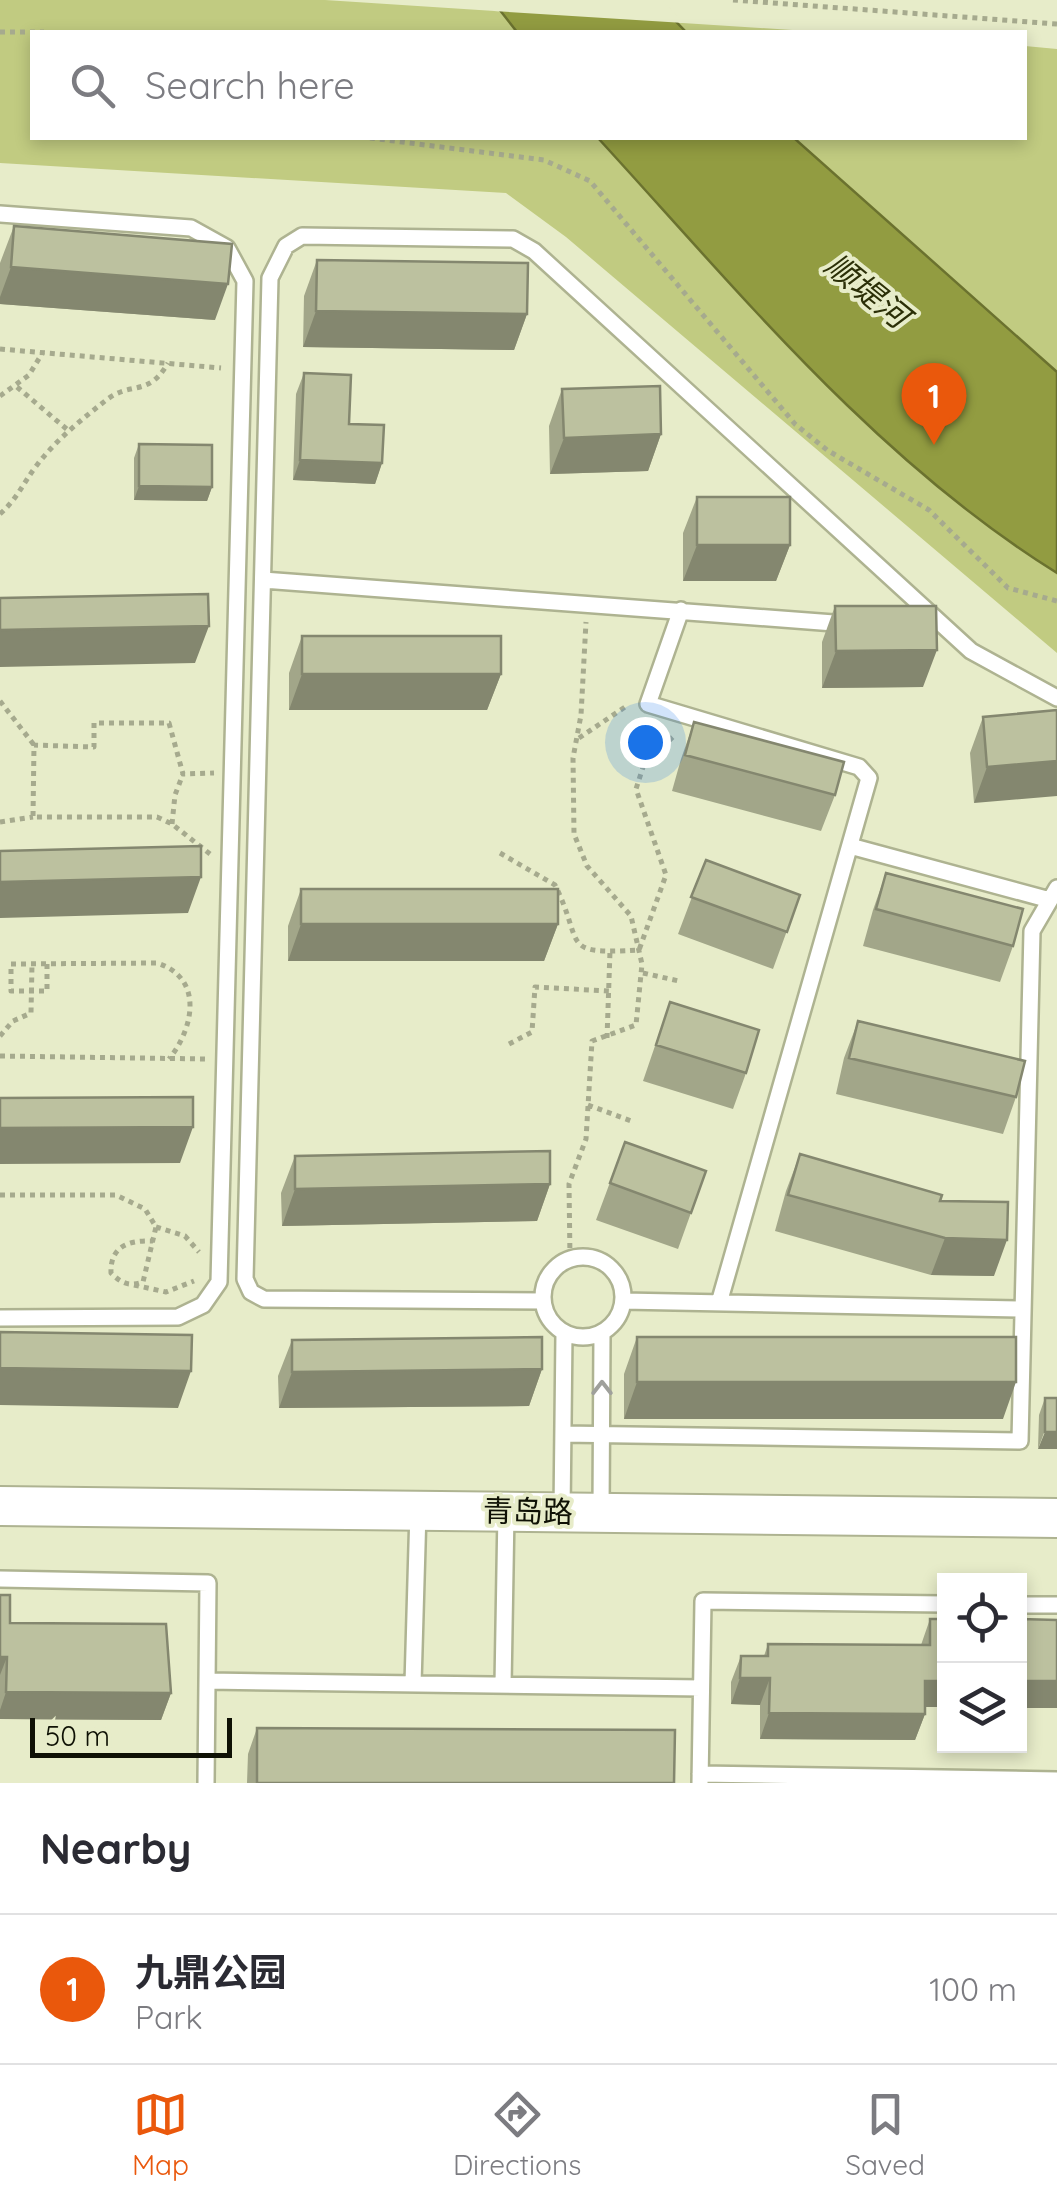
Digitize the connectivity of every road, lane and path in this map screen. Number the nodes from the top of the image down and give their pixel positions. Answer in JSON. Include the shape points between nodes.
{"nodes":[{"id":1,"x":732,"y":0,"type":"edge"},
{"id":2,"x":1057,"y":24,"type":"edge"},
{"id":3,"x":0,"y":32,"type":"edge"},
{"id":4,"x":30,"y":32,"type":"edge"},
{"id":5,"x":386,"y":140,"type":"edge"},
{"id":6,"x":0,"y":214,"type":"edge"},
{"id":7,"x":0,"y":349,"type":"edge"},
{"id":8,"x":42,"y":352,"type":"junction"},
{"id":9,"x":168,"y":363,"type":"junction"},
{"id":10,"x":243,"y":370,"type":"junction"},
{"id":11,"x":17,"y":387,"type":"junction"},
{"id":12,"x":0,"y":396,"type":"edge"},
{"id":13,"x":69,"y":431,"type":"junction"},
{"id":14,"x":0,"y":514,"type":"edge"},
{"id":15,"x":262,"y":580,"type":"junction"},
{"id":16,"x":1057,"y":601,"type":"edge"},
{"id":17,"x":587,"y":604,"type":"junction"},
{"id":18,"x":681,"y":610,"type":"junction"},
{"id":19,"x":866,"y":626,"type":"edge"},
{"id":20,"x":922,"y":630,"type":"edge"},
{"id":21,"x":972,"y":651,"type":"junction"},
{"id":22,"x":1057,"y":698,"type":"edge"},
{"id":23,"x":0,"y":701,"type":"edge"},
{"id":24,"x":648,"y":704,"type":"junction"},
{"id":25,"x":694,"y":718,"type":"junction"},
{"id":26,"x":576,"y":739,"type":"junction"},
{"id":27,"x":34,"y":745,"type":"junction"},
{"id":28,"x":232,"y":773,"type":"junction"},
{"id":29,"x":183,"y":774,"type":"junction"},
{"id":30,"x":33,"y":818,"type":"junction"},
{"id":31,"x":0,"y":822,"type":"edge"},
{"id":32,"x":172,"y":824,"type":"junction"},
{"id":33,"x":850,"y":846,"type":"junction"},
{"id":34,"x":500,"y":852,"type":"dead end"},
{"id":35,"x":229,"y":876,"type":"junction"},
{"id":36,"x":1054,"y":894,"type":"edge"},
{"id":37,"x":639,"y":950,"type":"junction"},
{"id":38,"x":610,"y":952,"type":"junction"},
{"id":39,"x":32,"y":964,"type":"junction"},
{"id":40,"x":47,"y":964,"type":"junction"},
{"id":41,"x":641,"y":972,"type":"junction"},
{"id":42,"x":11,"y":981,"type":"junction"},
{"id":43,"x":679,"y":981,"type":"dead end"},
{"id":44,"x":1,"y":982,"type":"edge"},
{"id":45,"x":31,"y":991,"type":"junction"},
{"id":46,"x":608,"y":991,"type":"junction"},
{"id":47,"x":0,"y":1036,"type":"edge"},
{"id":48,"x":608,"y":1038,"type":"junction"},
{"id":49,"x":508,"y":1044,"type":"dead end"},
{"id":50,"x":0,"y":1056,"type":"edge"},
{"id":51,"x":168,"y":1059,"type":"junction"},
{"id":52,"x":224,"y":1060,"type":"junction"},
{"id":53,"x":588,"y":1105,"type":"junction"},
{"id":54,"x":634,"y":1122,"type":"dead end"},
{"id":55,"x":0,"y":1194,"type":"edge"},
{"id":56,"x":156,"y":1226,"type":"junction"},
{"id":57,"x":153,"y":1241,"type":"junction"},
{"id":58,"x":201,"y":1258,"type":"dead end"},
{"id":59,"x":570,"y":1258,"type":"junction"},
{"id":60,"x":199,"y":1269,"type":"dead end"},
{"id":61,"x":134,"y":1285,"type":"junction"},
{"id":62,"x":542,"y":1301,"type":"junction"},
{"id":63,"x":623,"y":1301,"type":"junction"},
{"id":64,"x":720,"y":1303,"type":"junction"},
{"id":65,"x":1022,"y":1309,"type":"junction"},
{"id":66,"x":0,"y":1318,"type":"edge"},
{"id":67,"x":602,"y":1332,"type":"junction"},
{"id":68,"x":564,"y":1333,"type":"junction"},
{"id":69,"x":563,"y":1434,"type":"junction"},
{"id":70,"x":602,"y":1434,"type":"junction"},
{"id":71,"x":0,"y":1506,"type":"edge"},
{"id":72,"x":418,"y":1511,"type":"junction"},
{"id":73,"x":506,"y":1512,"type":"junction"},
{"id":74,"x":562,"y":1513,"type":"junction"},
{"id":75,"x":602,"y":1513,"type":"junction"},
{"id":76,"x":1057,"y":1518,"type":"edge"},
{"id":77,"x":0,"y":1579,"type":"edge"},
{"id":78,"x":937,"y":1604,"type":"edge"},
{"id":79,"x":1027,"y":1605,"type":"edge"},
{"id":80,"x":1057,"y":1606,"type":"edge"},
{"id":81,"x":207,"y":1681,"type":"junction"},
{"id":82,"x":414,"y":1684,"type":"junction"},
{"id":83,"x":503,"y":1686,"type":"junction"},
{"id":84,"x":702,"y":1688,"type":"junction"},
{"id":85,"x":700,"y":1778,"type":"edge"},
{"id":86,"x":1057,"y":1780,"type":"edge"},
{"id":87,"x":206,"y":1783,"type":"edge"}],
"edges":[{"from":1,"to":2,"type":"path"},
{"from":3,"to":4,"type":"path"},
{"from":5,"to":16,"type":"path","via":[[544,160],[590,181],[795,424],[928,510],[1008,588]]},
{"from":6,"to":10,"type":"lane","via":[[191,228],[212,238],[238,263],[245,282]]},
{"from":7,"to":8,"type":"path"},
{"from":8,"to":9,"type":"path"},
{"from":8,"to":11,"type":"path"},
{"from":9,"to":10,"type":"path"},
{"from":9,"to":13,"type":"path","via":[[149,388],[111,396]]},
{"from":10,"to":28,"type":"lane"},
{"from":11,"to":12,"type":"path"},
{"from":11,"to":13,"type":"path"},
{"from":13,"to":14,"type":"path"},
{"from":15,"to":17,"type":"lane"},
{"from":15,"to":21,"type":"lane","via":[[270,278],[286,246],[302,236],[513,239],[534,251]]},
{"from":15,"to":62,"type":"lane","via":[[244,1280],[264,1299]]},
{"from":17,"to":18,"type":"lane"},
{"from":17,"to":26,"type":"path"},
{"from":18,"to":19,"type":"lane"},
{"from":18,"to":24,"type":"lane"},
{"from":20,"to":21,"type":"lane"},
{"from":21,"to":22,"type":"lane"},
{"from":23,"to":27,"type":"path"},
{"from":24,"to":25,"type":"lane"},
{"from":24,"to":26,"type":"path","via":[[626,704]]},
{"from":25,"to":33,"type":"lane","via":[[859,767],[869,778]]},
{"from":25,"to":37,"type":"path","via":[[644,764],[636,789],[666,875]]},
{"from":26,"to":37,"type":"path","via":[[574,834],[587,866],[631,916]]},
{"from":27,"to":29,"type":"path","via":[[94,746],[94,723],[168,723]]},
{"from":27,"to":30,"type":"path"},
{"from":28,"to":29,"type":"path"},
{"from":28,"to":35,"type":"lane"},
{"from":29,"to":32,"type":"path"},
{"from":30,"to":31,"type":"path"},
{"from":30,"to":32,"type":"path","via":[[156,818]]},
{"from":32,"to":35,"type":"path"},
{"from":33,"to":36,"type":"lane"},
{"from":33,"to":64,"type":"lane"},
{"from":34,"to":38,"type":"path","via":[[555,885],[573,942],[587,952]]},
{"from":35,"to":52,"type":"lane"},
{"from":36,"to":65,"type":"lane","via":[[1032,931]]},
{"from":37,"to":38,"type":"path"},
{"from":37,"to":41,"type":"path"},
{"from":38,"to":46,"type":"path"},
{"from":39,"to":40,"type":"path"},
{"from":39,"to":42,"type":"path","via":[[11,964]]},
{"from":39,"to":45,"type":"path"},
{"from":40,"to":45,"type":"path","via":[[47,991]]},
{"from":40,"to":51,"type":"path","via":[[170,967],[191,995],[191,1014]]},
{"from":41,"to":43,"type":"path"},
{"from":41,"to":48,"type":"path","via":[[636,1025]]},
{"from":42,"to":44,"type":"path"},
{"from":42,"to":45,"type":"path","via":[[11,991]]},
{"from":45,"to":47,"type":"path","via":[[30,1013]]},
{"from":46,"to":48,"type":"path"},
{"from":46,"to":49,"type":"path","via":[[535,988],[532,1032]]},
{"from":48,"to":53,"type":"path","via":[[592,1041]]},
{"from":50,"to":51,"type":"path"},
{"from":51,"to":52,"type":"path"},
{"from":52,"to":66,"type":"lane","via":[[218,1282],[212,1296],[178,1317]]},
{"from":53,"to":54,"type":"path"},
{"from":53,"to":59,"type":"path","via":[[586,1138],[569,1184]]},
{"from":55,"to":56,"type":"path","via":[[116,1195],[145,1210]]},
{"from":56,"to":57,"type":"path"},
{"from":56,"to":58,"type":"path","via":[[185,1236]]},
{"from":57,"to":61,"type":"path","via":[[148,1274]]},
{"from":57,"to":61,"type":"path","via":[[134,1240],[111,1260],[120,1282]]},
{"from":59,"to":62,"type":"lane","via":[[548,1275]]},
{"from":59,"to":63,"type":"lane","via":[[609,1266]]},
{"from":60,"to":61,"type":"path","via":[[196,1280],[178,1290]]},
{"from":62,"to":68,"type":"lane"},
{"from":63,"to":64,"type":"lane"},
{"from":63,"to":67,"type":"lane"},
{"from":64,"to":65,"type":"lane"},
{"from":65,"to":70,"type":"lane","via":[[1020,1441]]},
{"from":67,"to":68,"type":"lane"},
{"from":70,"to":67,"type":"lane","one_way":true},
{"from":68,"to":69,"type":"lane"},
{"from":69,"to":70,"type":"lane"},
{"from":69,"to":74,"type":"lane"},
{"from":70,"to":75,"type":"lane"},
{"from":71,"to":72,"type":"street","name":"青岛路"},
{"from":72,"to":73,"type":"street","name":"青岛路"},
{"from":72,"to":82,"type":"lane"},
{"from":73,"to":74,"type":"street","name":"青岛路"},
{"from":73,"to":83,"type":"lane"},
{"from":74,"to":75,"type":"street","name":"青岛路"},
{"from":75,"to":76,"type":"street","name":"青岛路"},
{"from":77,"to":81,"type":"lane","via":[[208,1584]]},
{"from":78,"to":84,"type":"lane","via":[[703,1601]]},
{"from":79,"to":80,"type":"lane"},
{"from":81,"to":82,"type":"lane"},
{"from":81,"to":87,"type":"lane"},
{"from":82,"to":83,"type":"lane"},
{"from":83,"to":84,"type":"lane"},
{"from":84,"to":85,"type":"lane"},
{"from":85,"to":86,"type":"lane"}]}
